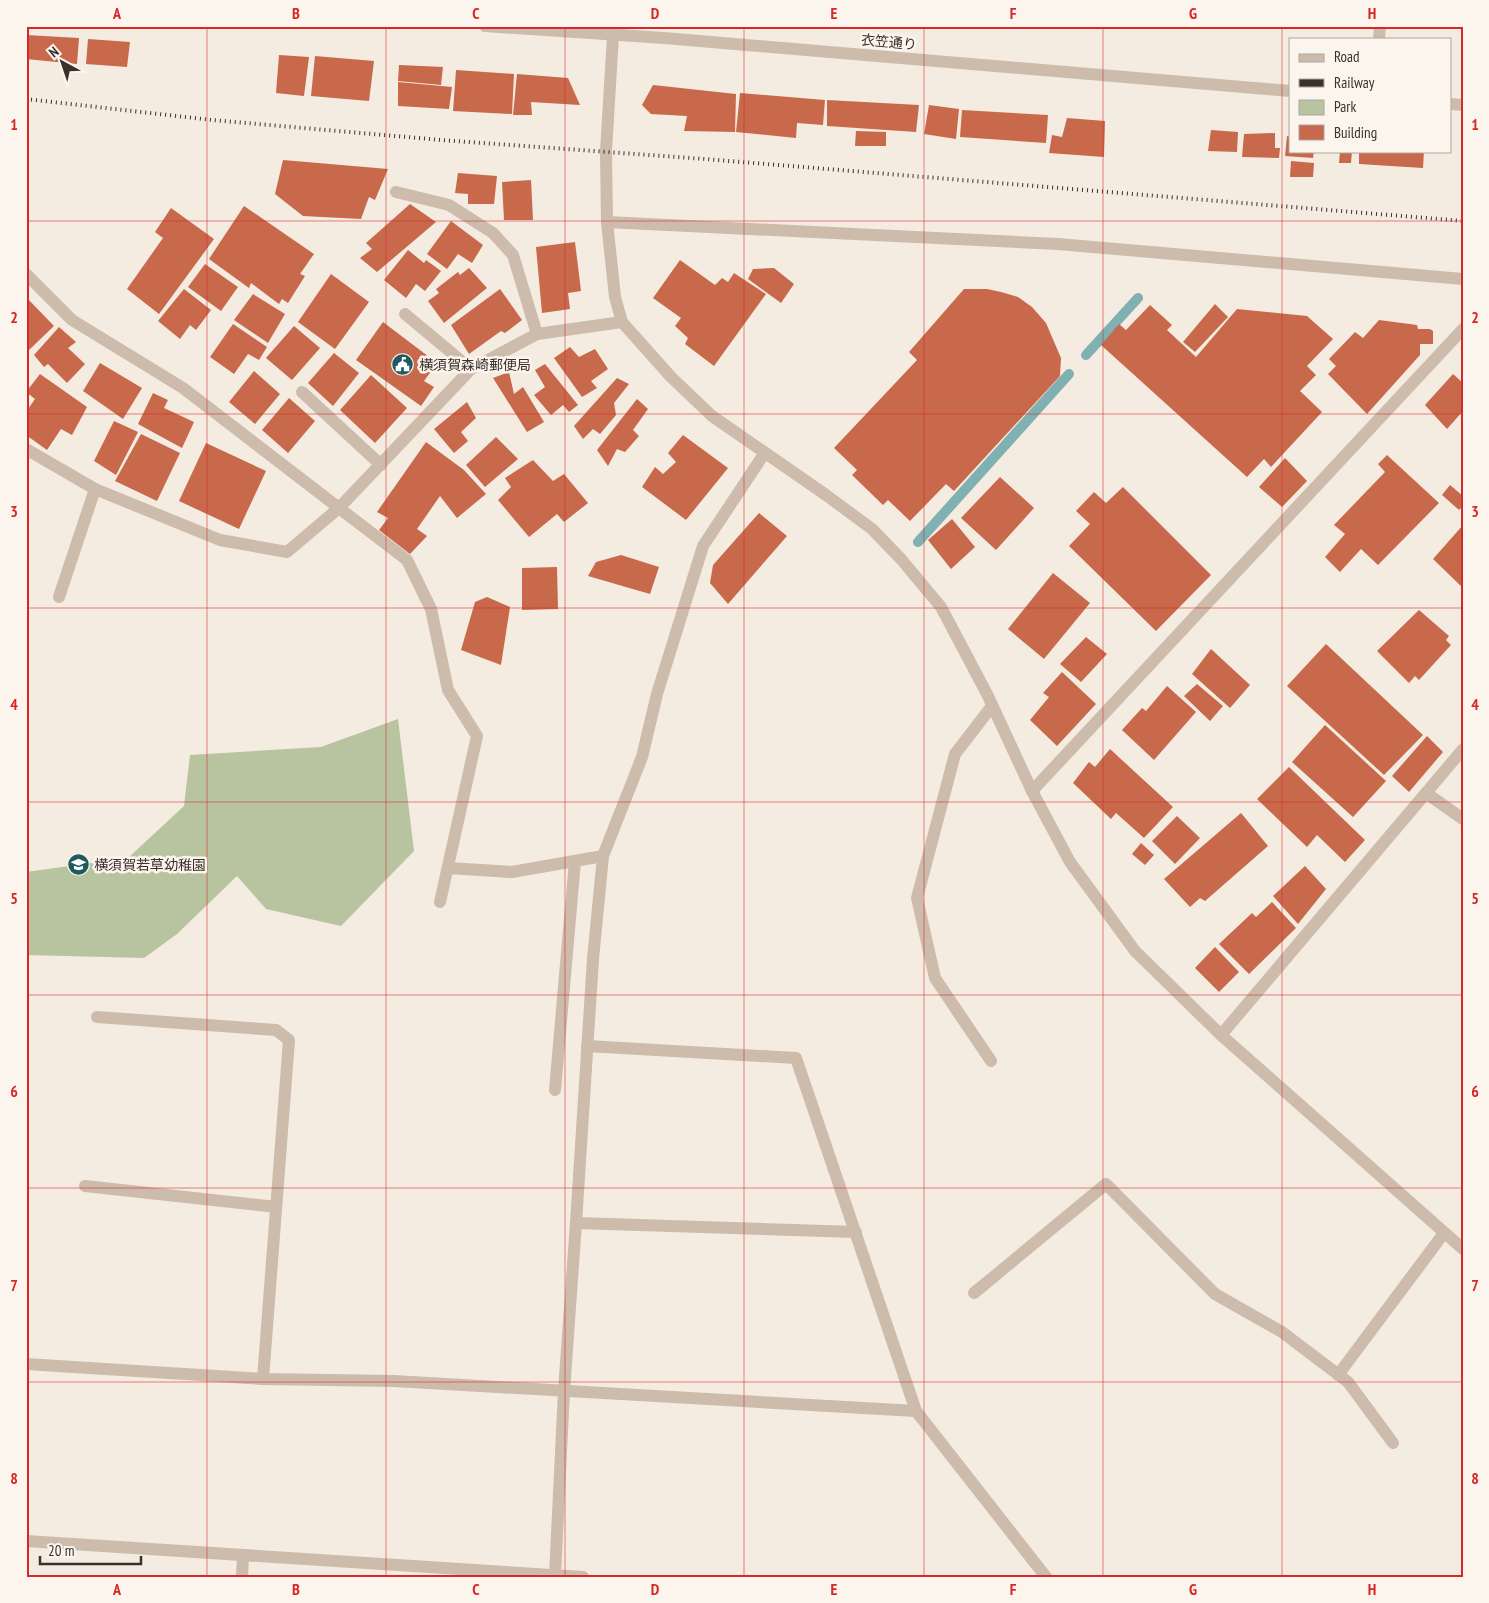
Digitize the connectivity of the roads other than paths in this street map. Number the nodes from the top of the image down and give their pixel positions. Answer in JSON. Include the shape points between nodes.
{"nodes":[{"id":1,"x":484,"y":26,"type":"edge"},
{"id":2,"x":665,"y":32,"type":"edge"},
{"id":3,"x":613,"y":36,"type":"junction"},
{"id":4,"x":1289,"y":91,"type":"edge"},
{"id":5,"x":396,"y":192,"type":"dead end"},
{"id":6,"x":607,"y":222,"type":"junction"},
{"id":7,"x":26,"y":274,"type":"edge"},
{"id":8,"x":1463,"y":279,"type":"edge"},
{"id":9,"x":405,"y":314,"type":"dead end"},
{"id":10,"x":622,"y":322,"type":"junction"},
{"id":11,"x":1463,"y":329,"type":"edge"},
{"id":12,"x":536,"y":334,"type":"junction"},
{"id":13,"x":471,"y":369,"type":"junction"},
{"id":14,"x":302,"y":392,"type":"dead end"},
{"id":15,"x":26,"y":449,"type":"edge"},
{"id":16,"x":764,"y":454,"type":"junction"},
{"id":17,"x":381,"y":464,"type":"junction"},
{"id":18,"x":95,"y":489,"type":"junction"},
{"id":19,"x":339,"y":508,"type":"junction"},
{"id":20,"x":59,"y":597,"type":"dead end"},
{"id":21,"x":992,"y":706,"type":"junction"},
{"id":22,"x":1463,"y":749,"type":"edge"},
{"id":23,"x":1032,"y":791,"type":"junction"},
{"id":24,"x":1426,"y":794,"type":"junction"},
{"id":25,"x":1463,"y":819,"type":"edge"},
{"id":26,"x":603,"y":856,"type":"junction"},
{"id":27,"x":575,"y":861,"type":"junction"},
{"id":28,"x":448,"y":868,"type":"junction"},
{"id":29,"x":440,"y":902,"type":"dead end"},
{"id":30,"x":97,"y":1017,"type":"dead end"},
{"id":31,"x":1222,"y":1036,"type":"junction"},
{"id":32,"x":587,"y":1046,"type":"junction"},
{"id":33,"x":991,"y":1061,"type":"dead end"},
{"id":34,"x":555,"y":1090,"type":"dead end"},
{"id":35,"x":85,"y":1186,"type":"dead end"},
{"id":36,"x":276,"y":1207,"type":"junction"},
{"id":37,"x":576,"y":1223,"type":"junction"},
{"id":38,"x":856,"y":1232,"type":"junction"},
{"id":39,"x":1444,"y":1233,"type":"junction"},
{"id":40,"x":1463,"y":1249,"type":"edge"},
{"id":41,"x":974,"y":1293,"type":"dead end"},
{"id":42,"x":26,"y":1364,"type":"edge"},
{"id":43,"x":1338,"y":1375,"type":"junction"},
{"id":44,"x":263,"y":1379,"type":"junction"},
{"id":45,"x":564,"y":1391,"type":"junction"},
{"id":46,"x":916,"y":1411,"type":"junction"},
{"id":47,"x":1393,"y":1443,"type":"dead end"},
{"id":48,"x":26,"y":1541,"type":"edge"},
{"id":49,"x":243,"y":1555,"type":"junction"},
{"id":50,"x":555,"y":1575,"type":"junction"},
{"id":51,"x":242,"y":1577,"type":"edge"},
{"id":52,"x":583,"y":1577,"type":"edge"},
{"id":53,"x":1046,"y":1577,"type":"edge"}],
"edges":[{"from":1,"to":3,"type":"street","name":"衣笠通り"},
{"from":2,"to":3,"type":"street","name":"衣笠通り"},
{"from":2,"to":4,"type":"street","name":"衣笠通り"},
{"from":3,"to":6,"type":"street","via":[[606,152]]},
{"from":5,"to":12,"type":"street","via":[[449,205],[493,233],[513,255]]},
{"from":6,"to":8,"type":"street","via":[[1058,244]]},
{"from":6,"to":10,"type":"street","via":[[615,297]]},
{"from":7,"to":19,"type":"street","via":[[72,320],[183,388]]},
{"from":9,"to":13,"type":"street"},
{"from":10,"to":12,"type":"street"},
{"from":10,"to":16,"type":"street","via":[[671,377],[712,416]]},
{"from":11,"to":23,"type":"street"},
{"from":12,"to":13,"type":"street"},
{"from":13,"to":17,"type":"street"},
{"from":14,"to":17,"type":"street"},
{"from":15,"to":18,"type":"street"},
{"from":16,"to":21,"type":"street","via":[[872,530],[901,559],[941,607]]},
{"from":16,"to":26,"type":"street","via":[[703,546],[657,694],[642,757]]},
{"from":17,"to":19,"type":"street"},
{"from":18,"to":19,"type":"street","via":[[220,540],[287,552]]},
{"from":18,"to":20,"type":"street"},
{"from":19,"to":28,"type":"street","via":[[407,560],[431,609],[448,690],[477,736]]},
{"from":21,"to":23,"type":"street"},
{"from":21,"to":33,"type":"street","via":[[955,754],[917,898],[935,978]]},
{"from":22,"to":24,"type":"street"},
{"from":23,"to":31,"type":"street","via":[[1070,862],[1135,951]]},
{"from":24,"to":25,"type":"street"},
{"from":24,"to":31,"type":"street"},
{"from":26,"to":27,"type":"street"},
{"from":26,"to":32,"type":"street"},
{"from":27,"to":28,"type":"street","via":[[512,872]]},
{"from":27,"to":34,"type":"street"},
{"from":28,"to":29,"type":"street"},
{"from":30,"to":36,"type":"street","via":[[276,1030],[289,1040]]},
{"from":31,"to":39,"type":"street"},
{"from":32,"to":37,"type":"street"},
{"from":32,"to":38,"type":"street","via":[[796,1058]]},
{"from":35,"to":36,"type":"street"},
{"from":36,"to":44,"type":"street"},
{"from":37,"to":38,"type":"street"},
{"from":37,"to":45,"type":"street"},
{"from":38,"to":46,"type":"street"},
{"from":39,"to":40,"type":"street"},
{"from":39,"to":43,"type":"street"},
{"from":41,"to":43,"type":"street","via":[[1106,1184],[1215,1294],[1282,1332]]},
{"from":42,"to":44,"type":"street"},
{"from":43,"to":47,"type":"street","via":[[1348,1382]]},
{"from":44,"to":45,"type":"street","via":[[374,1380]]},
{"from":45,"to":46,"type":"street"},
{"from":45,"to":50,"type":"street"},
{"from":46,"to":53,"type":"street"},
{"from":48,"to":49,"type":"street"},
{"from":49,"to":50,"type":"street"},
{"from":49,"to":51,"type":"street"},
{"from":50,"to":52,"type":"street"}]}
